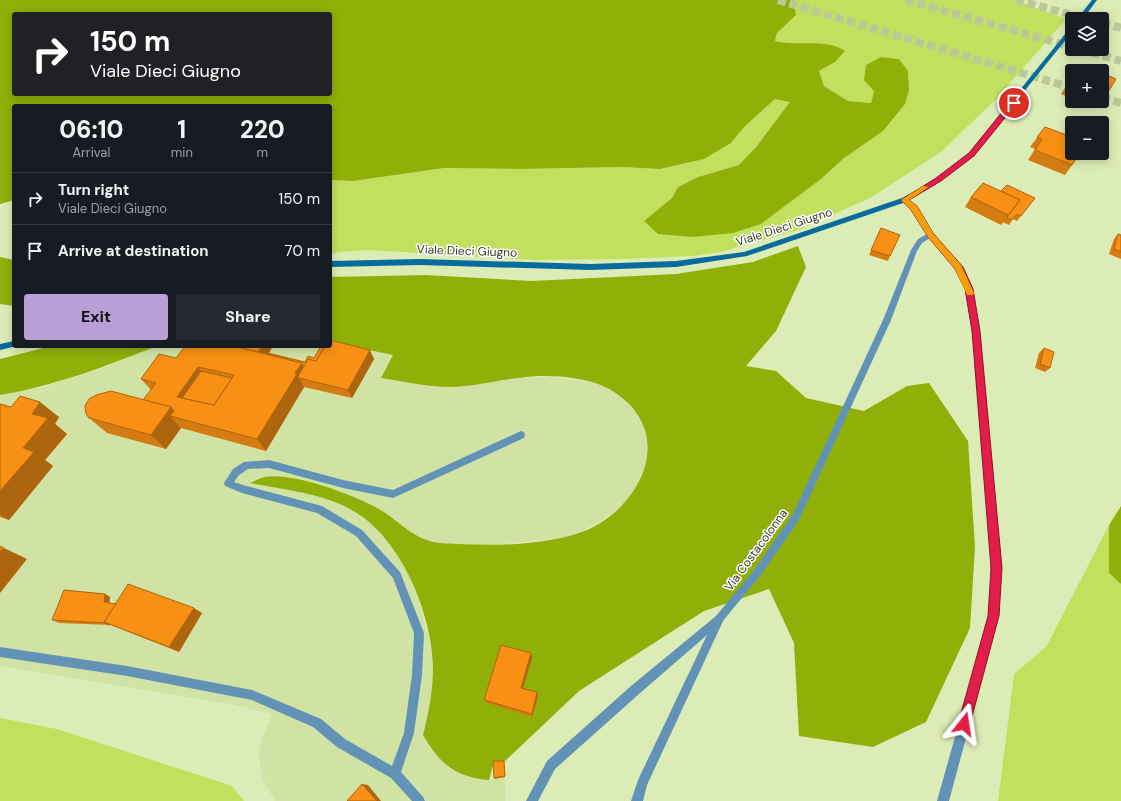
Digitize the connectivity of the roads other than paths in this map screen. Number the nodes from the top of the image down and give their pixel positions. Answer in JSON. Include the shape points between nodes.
{"nodes":[{"id":1,"x":1095,"y":0,"type":"edge"},
{"id":2,"x":1086,"y":12,"type":"edge"},
{"id":3,"x":1065,"y":38,"type":"edge"},
{"id":4,"x":904,"y":200,"type":"junction"},
{"id":5,"x":931,"y":235,"type":"junction"},
{"id":6,"x":332,"y":264,"type":"edge"},
{"id":7,"x":12,"y":344,"type":"edge"},
{"id":8,"x":0,"y":347,"type":"edge"},
{"id":9,"x":521,"y":435,"type":"dead end"},
{"id":10,"x":719,"y":619,"type":"junction"},
{"id":11,"x":0,"y":652,"type":"edge"},
{"id":12,"x":395,"y":774,"type":"junction"},
{"id":13,"x":419,"y":801,"type":"edge"},
{"id":14,"x":532,"y":801,"type":"edge"},
{"id":15,"x":637,"y":801,"type":"edge"},
{"id":16,"x":943,"y":801,"type":"edge"}],
"edges":[{"from":1,"to":2,"type":"main road"},
{"from":3,"to":4,"type":"main road","name":"Viale Dieci Giugno","via":[[971,154],[938,180]]},
{"from":4,"to":5,"type":"street","via":[[914,208]]},
{"from":4,"to":6,"type":"main road","name":"Viale Dieci Giugno","via":[[745,254],[676,264],[590,267],[420,262]]},
{"from":5,"to":10,"type":"street","name":"Via Costacolonna","via":[[920,241],[914,250],[887,320],[796,517]]},
{"from":5,"to":16,"type":"street","via":[[959,267],[969,289],[976,331],[997,568],[994,616]]},
{"from":7,"to":8,"type":"main road"},
{"from":9,"to":12,"type":"street","via":[[393,494],[343,484],[269,464],[247,465],[236,472],[228,483],[242,490],[319,509],[359,533],[397,575],[419,633],[417,675],[409,733]]},
{"from":10,"to":14,"type":"street","name":"Via Costacolonna","via":[[551,765]]},
{"from":10,"to":15,"type":"street","via":[[642,784]]},
{"from":11,"to":12,"type":"street","via":[[252,695],[317,723],[341,743]]},
{"from":12,"to":13,"type":"street"}]}
